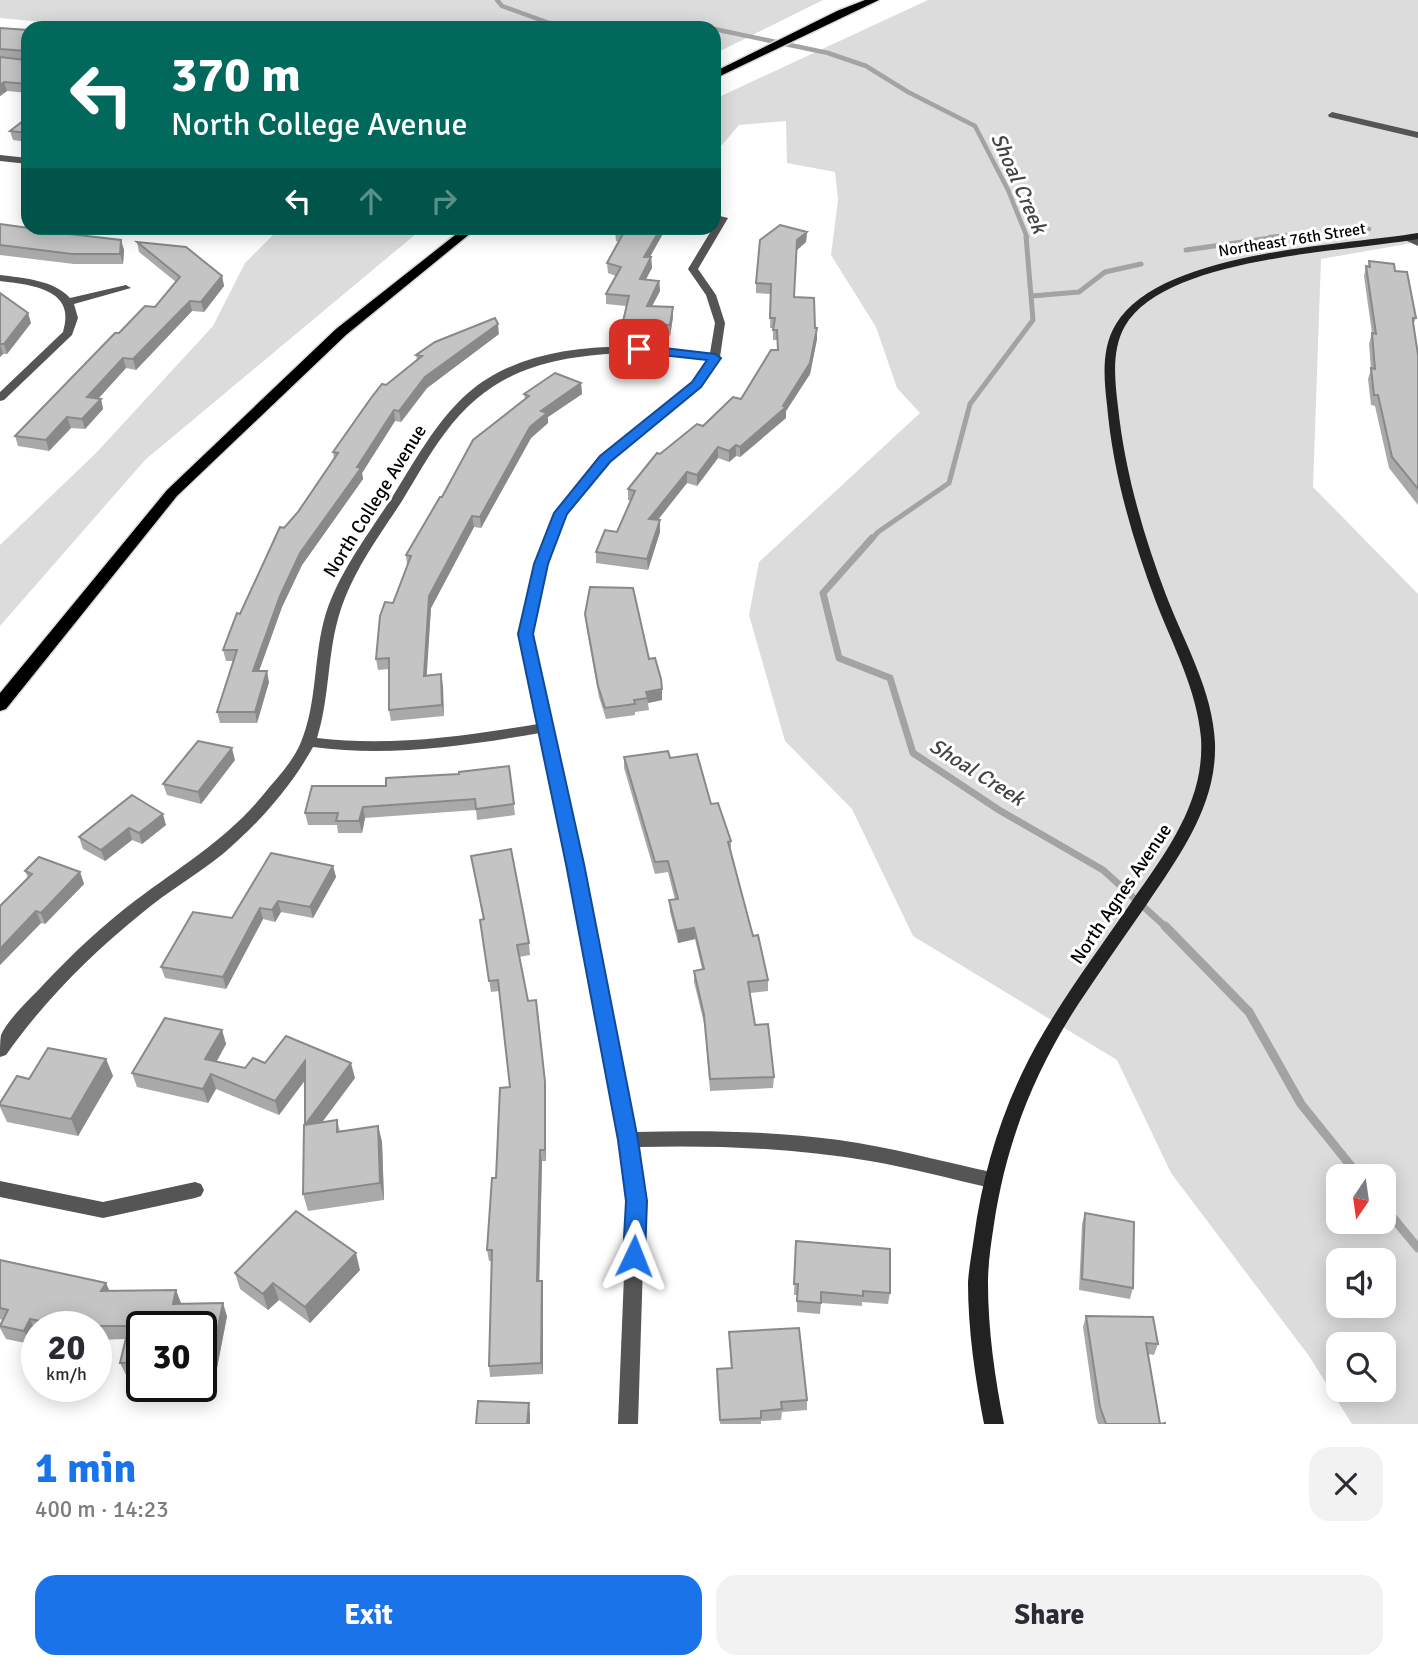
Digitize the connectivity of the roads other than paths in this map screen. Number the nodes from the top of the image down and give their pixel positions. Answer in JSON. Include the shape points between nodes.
{"nodes":[{"id":1,"x":874,"y":0,"type":"edge"},
{"id":2,"x":721,"y":72,"type":"edge"},
{"id":3,"x":1332,"y":115,"type":"dead end"},
{"id":4,"x":1418,"y":135,"type":"edge"},
{"id":5,"x":0,"y":158,"type":"edge"},
{"id":6,"x":21,"y":160,"type":"edge"},
{"id":7,"x":723,"y":218,"type":"dead end"},
{"id":8,"x":721,"y":222,"type":"edge"},
{"id":9,"x":461,"y":235,"type":"edge"},
{"id":10,"x":713,"y":235,"type":"edge"},
{"id":11,"x":1415,"y":239,"type":"edge"},
{"id":12,"x":0,"y":278,"type":"edge"},
{"id":13,"x":125,"y":288,"type":"dead end"},
{"id":14,"x":68,"y":302,"type":"junction"},
{"id":15,"x":1136,"y":304,"type":"joint"},
{"id":16,"x":715,"y":358,"type":"junction"},
{"id":17,"x":0,"y":398,"type":"edge"},
{"id":18,"x":0,"y":705,"type":"edge"},
{"id":19,"x":544,"y":728,"type":"junction"},
{"id":20,"x":309,"y":741,"type":"junction"},
{"id":21,"x":0,"y":1050,"type":"edge"},
{"id":22,"x":628,"y":1140,"type":"junction"},
{"id":23,"x":991,"y":1180,"type":"junction"},
{"id":24,"x":0,"y":1189,"type":"edge"},
{"id":25,"x":195,"y":1190,"type":"dead end"},
{"id":26,"x":628,"y":1424,"type":"edge"},
{"id":27,"x":994,"y":1424,"type":"edge"}],
"edges":[{"from":1,"to":2,"type":"main road"},
{"from":3,"to":4,"type":"street"},
{"from":5,"to":6,"type":"street"},
{"from":7,"to":8,"type":"street"},
{"from":9,"to":18,"type":"main road","via":[[341,332],[172,493]]},
{"from":10,"to":16,"type":"street","via":[[694,269],[712,295],[720,323]]},
{"from":11,"to":15,"type":"street","name":"Northeast 76th Street","via":[[1209,269],[1172,282]]},
{"from":12,"to":14,"type":"street","via":[[41,285]]},
{"from":13,"to":14,"type":"street"},
{"from":14,"to":17,"type":"street","via":[[73,319],[68,333]]},
{"from":15,"to":23,"type":"street","name":"North Agnes Avenue","via":[[1112,341],[1115,440],[1136,533],[1205,710],[1209,770],[1189,830],[1037,1059],[1003,1135]]},
{"from":16,"to":19,"type":"street","via":[[697,384],[605,459],[561,513],[541,564],[526,634]]},
{"from":16,"to":20,"type":"street","name":"North College Avenue","via":[[639,349],[585,352],[524,367],[476,393],[438,434],[347,577],[325,642]]},
{"from":19,"to":20,"type":"street","via":[[394,749]]},
{"from":19,"to":22,"type":"street"},
{"from":20,"to":21,"type":"street","name":"North College Avenue","via":[[263,806],[231,838],[92,947],[45,994]]},
{"from":22,"to":23,"type":"street","via":[[778,1142],[870,1153]]},
{"from":22,"to":26,"type":"street","via":[[636,1201]]},
{"from":23,"to":27,"type":"street","name":"North Agnes Avenue","via":[[978,1280],[983,1357]]},
{"from":24,"to":25,"type":"street","via":[[103,1210]]}]}
